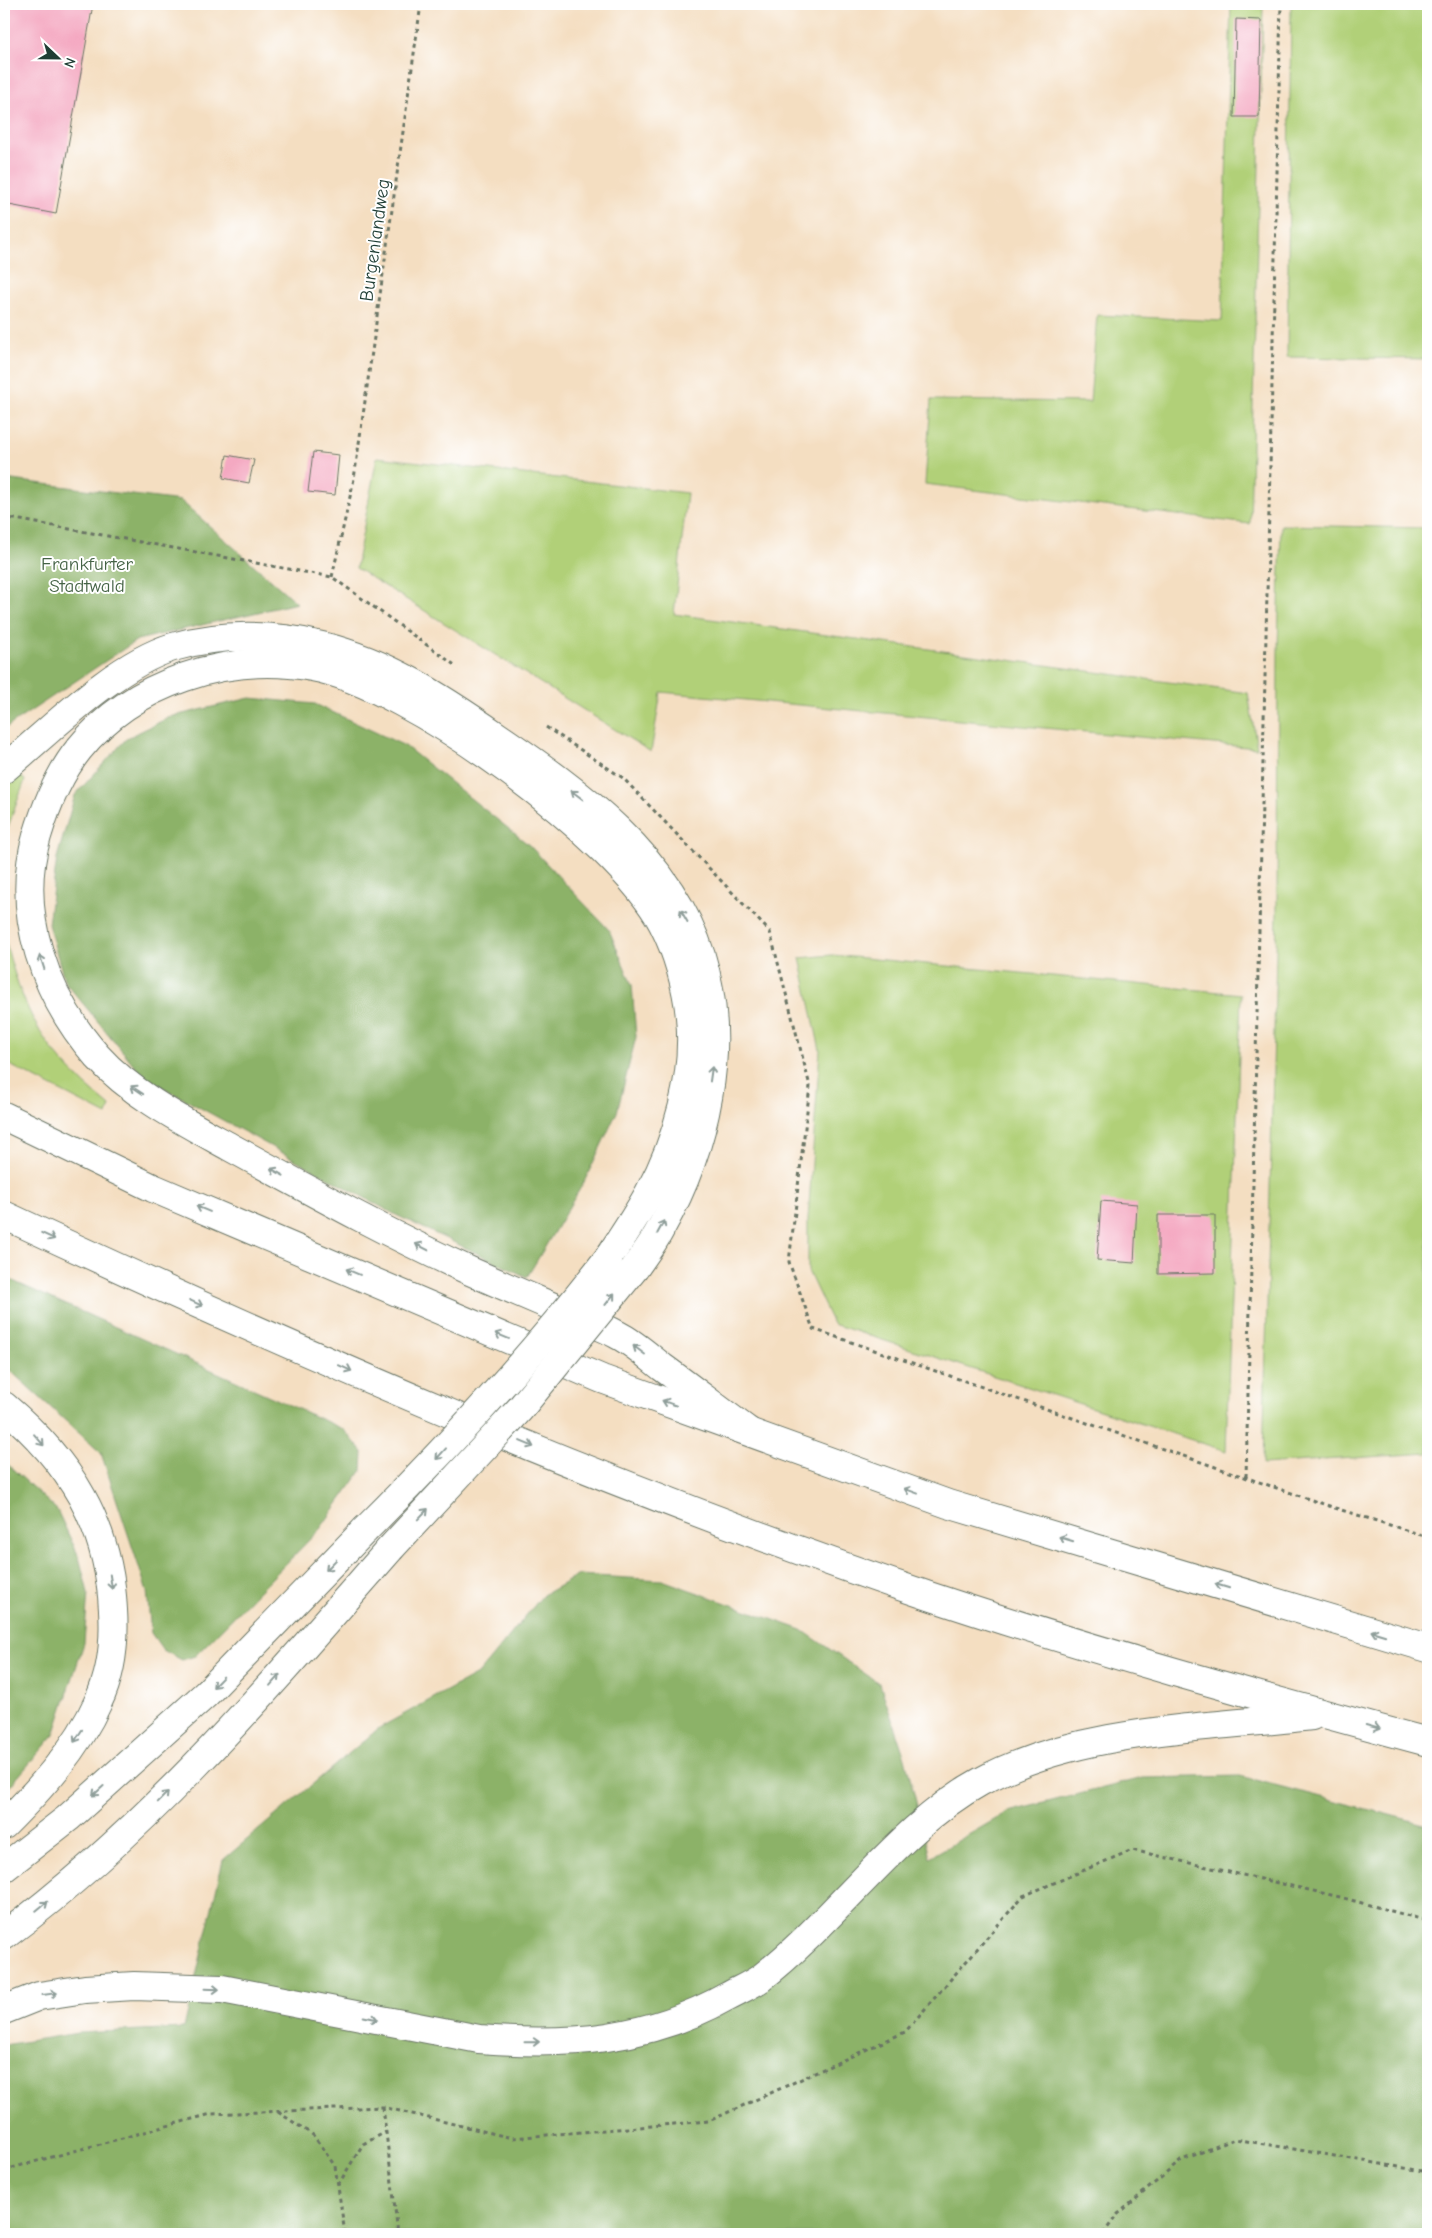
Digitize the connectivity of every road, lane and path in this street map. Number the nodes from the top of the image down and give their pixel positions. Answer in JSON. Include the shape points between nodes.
{"nodes":[{"id":1,"x":421,"y":4,"type":"edge"},
{"id":2,"x":1281,"y":4,"type":"edge"},
{"id":3,"x":4,"y":517,"type":"edge"},
{"id":4,"x":332,"y":577,"type":"junction"},
{"id":5,"x":457,"y":668,"type":"dead end"},
{"id":6,"x":544,"y":726,"type":"dead end"},
{"id":7,"x":4,"y":769,"type":"edge"},
{"id":8,"x":4,"y":1116,"type":"edge"},
{"id":9,"x":4,"y":1215,"type":"edge"},
{"id":10,"x":4,"y":1406,"type":"edge"},
{"id":11,"x":748,"y":1432,"type":"junction"},
{"id":12,"x":1246,"y":1477,"type":"junction"},
{"id":13,"x":1428,"y":1537,"type":"edge"},
{"id":14,"x":1428,"y":1648,"type":"edge"},
{"id":15,"x":1326,"y":1715,"type":"junction"},
{"id":16,"x":1428,"y":1742,"type":"edge"},
{"id":17,"x":4,"y":1825,"type":"edge"},
{"id":18,"x":4,"y":1868,"type":"edge"},
{"id":19,"x":1428,"y":1921,"type":"edge"},
{"id":20,"x":4,"y":1936,"type":"edge"},
{"id":21,"x":4,"y":2010,"type":"edge"},
{"id":22,"x":383,"y":2107,"type":"junction"},
{"id":23,"x":277,"y":2111,"type":"junction"},
{"id":24,"x":386,"y":2132,"type":"junction"},
{"id":25,"x":4,"y":2170,"type":"edge"},
{"id":26,"x":1428,"y":2172,"type":"edge"},
{"id":27,"x":338,"y":2185,"type":"junction"},
{"id":28,"x":344,"y":2234,"type":"edge"},
{"id":29,"x":398,"y":2234,"type":"edge"},
{"id":30,"x":1103,"y":2234,"type":"edge"}],
"edges":[{"from":1,"to":4,"type":"path","name":"Burgenlandweg","via":[[354,480]]},
{"from":2,"to":12,"type":"path"},
{"from":3,"to":4,"type":"path"},
{"from":4,"to":5,"type":"path"},
{"from":6,"to":12,"type":"path","via":[[623,778],[770,932],[810,1086],[789,1262],[813,1329]]},
{"from":20,"to":7,"type":"highway","one_way":true,"bridge":true,"via":[[86,1871],[142,1819],[249,1708],[390,1549],[520,1410],[635,1268],[680,1191],[696,1146],[707,1104],[713,1023],[701,956],[687,920],[632,844],[597,810],[529,758],[435,694],[406,677],[323,646],[269,637],[195,642],[172,648],[133,664]]},
{"from":11,"to":8,"type":"highway","one_way":true,"via":[[602,1379],[153,1188]]},
{"from":9,"to":15,"type":"highway","one_way":true,"via":[[398,1390],[749,1532],[1081,1644]]},
{"from":10,"to":17,"type":"highway","one_way":true,"via":[[52,1455],[91,1510],[106,1549],[115,1636],[109,1670],[98,1702],[80,1735],[38,1789]]},
{"from":14,"to":11,"type":"highway","one_way":true,"via":[[948,1504]]},
{"from":11,"to":18,"type":"highway","one_way":true,"bridge":true,"via":[[619,1335],[465,1269],[318,1195],[159,1105],[126,1083],[98,1058],[55,996],[41,960],[31,917],[29,879],[32,853],[44,814],[61,778],[78,750],[106,721],[133,701],[162,687],[231,664],[267,662],[336,673],[372,686],[423,714],[521,779],[582,830],[639,889],[662,923],[678,964],[690,1010],[692,1041],[679,1115],[650,1192],[609,1257],[566,1313],[434,1462],[206,1694],[68,1818]]},
{"from":12,"to":13,"type":"path"},
{"from":15,"to":16,"type":"highway","one_way":true},
{"from":21,"to":15,"type":"highway","one_way":true,"via":[[39,1996],[85,1989],[134,1986],[222,1989],[479,2039],[520,2042],[610,2038],[657,2027],[710,2007],[759,1979],[799,1946],[910,1835],[979,1782],[1054,1752],[1092,1742]]},
{"from":19,"to":22,"type":"path","via":[[1340,1897],[1132,1850],[1023,1896],[905,2032],[709,2121],[512,2138]]},
{"from":22,"to":23,"type":"path"},
{"from":22,"to":24,"type":"path"},
{"from":23,"to":25,"type":"path","via":[[211,2114]]},
{"from":23,"to":27,"type":"path","via":[[314,2136],[335,2166]]},
{"from":24,"to":27,"type":"path","via":[[363,2144]]},
{"from":24,"to":29,"type":"path"},
{"from":26,"to":30,"type":"path","via":[[1235,2139],[1182,2160],[1118,2214]]},
{"from":27,"to":28,"type":"path"}]}
